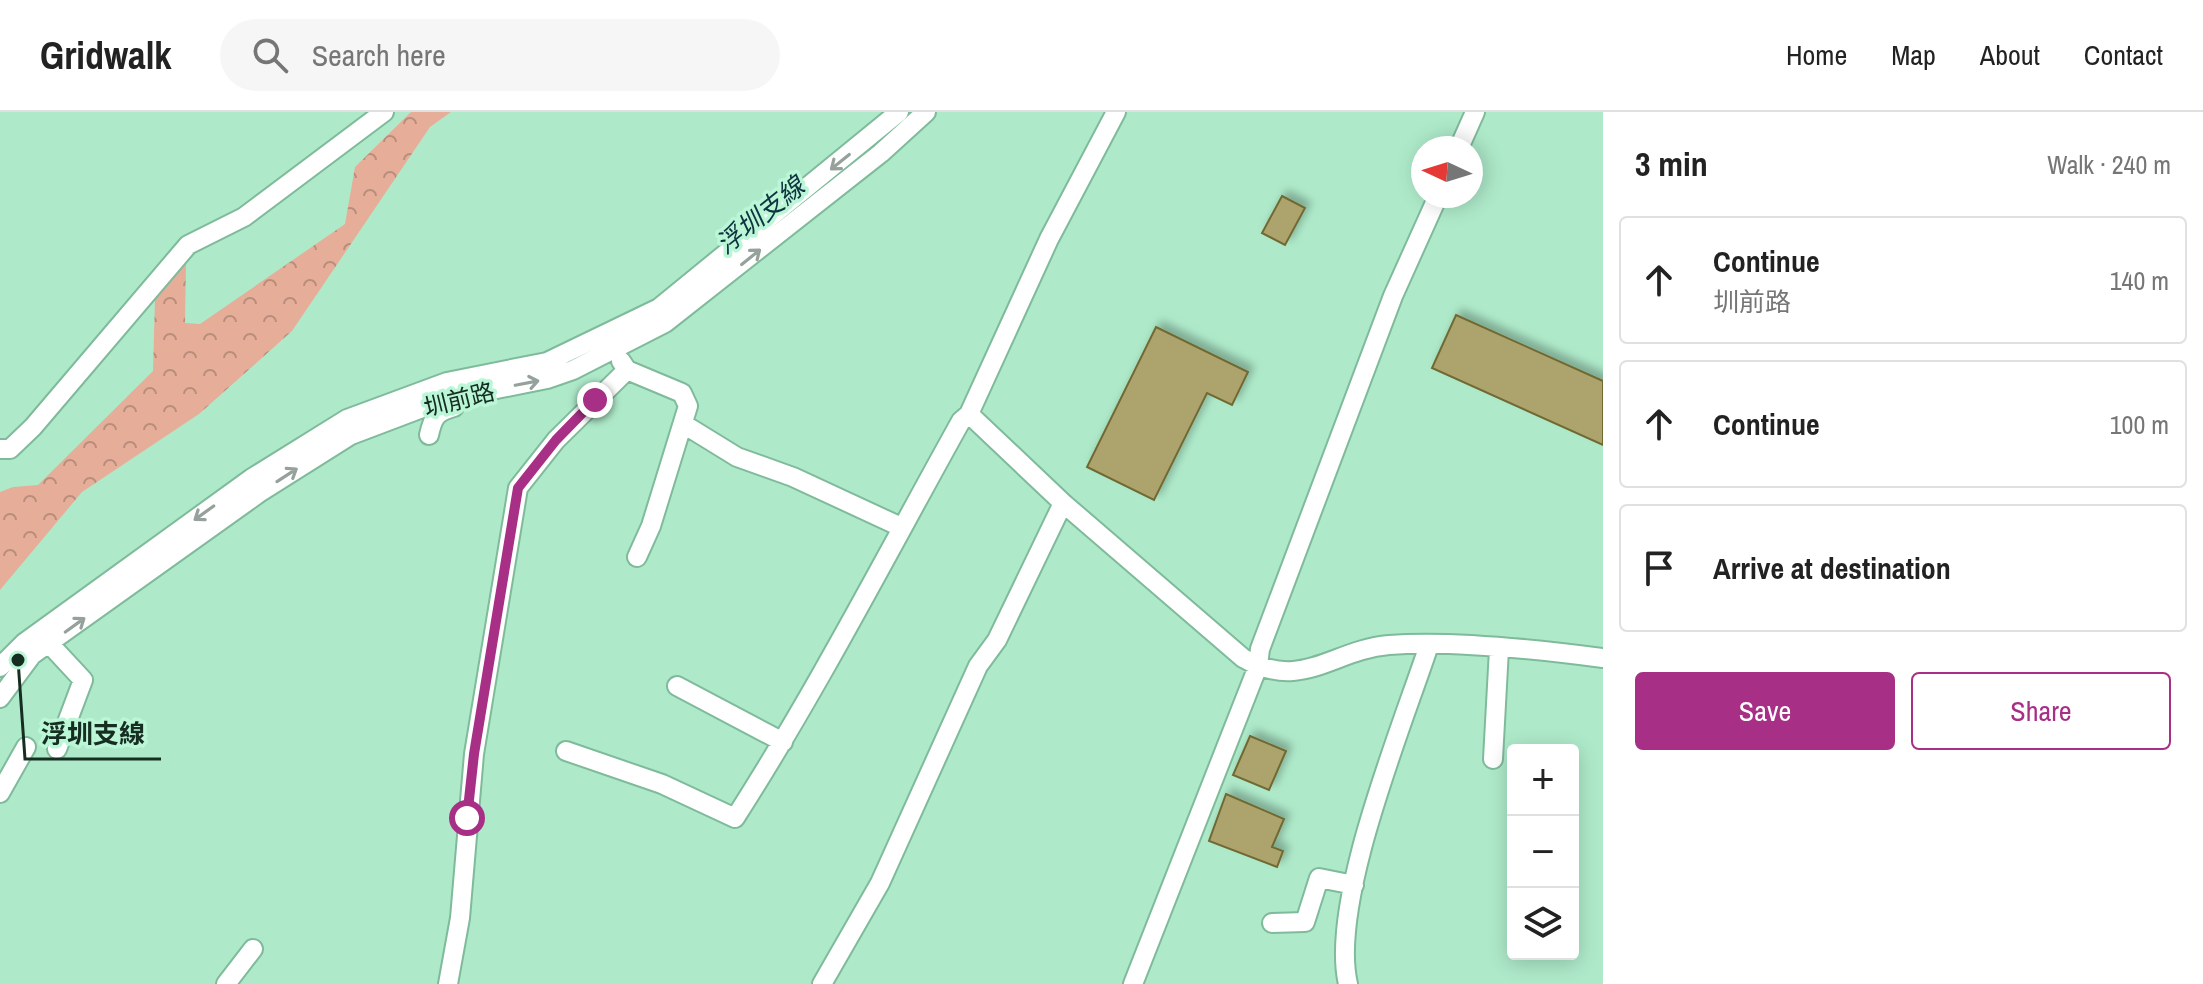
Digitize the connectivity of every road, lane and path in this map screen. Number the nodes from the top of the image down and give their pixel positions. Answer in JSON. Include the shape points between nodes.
{"nodes":[{"id":1,"x":384,"y":112,"type":"edge"},
{"id":2,"x":899,"y":112,"type":"edge"},
{"id":3,"x":926,"y":112,"type":"edge"},
{"id":4,"x":1116,"y":112,"type":"edge"},
{"id":5,"x":1475,"y":112,"type":"edge"},
{"id":6,"x":1464,"y":136,"type":"edge"},
{"id":7,"x":1433,"y":208,"type":"edge"},
{"id":8,"x":615,"y":341,"type":"junction"},
{"id":9,"x":627,"y":370,"type":"junction"},
{"id":10,"x":473,"y":384,"type":"junction"},
{"id":11,"x":969,"y":414,"type":"junction"},
{"id":12,"x":685,"y":425,"type":"junction"},
{"id":13,"x":429,"y":435,"type":"dead end"},
{"id":14,"x":0,"y":449,"type":"edge"},
{"id":15,"x":1063,"y":503,"type":"junction"},
{"id":16,"x":901,"y":527,"type":"junction"},
{"id":17,"x":637,"y":557,"type":"dead end"},
{"id":18,"x":44,"y":638,"type":"junction"},
{"id":19,"x":1429,"y":645,"type":"junction"},
{"id":20,"x":1499,"y":649,"type":"junction"},
{"id":21,"x":1603,"y":658,"type":"edge"},
{"id":22,"x":1258,"y":666,"type":"junction"},
{"id":23,"x":0,"y":667,"type":"edge"},
{"id":24,"x":677,"y":686,"type":"dead end"},
{"id":25,"x":0,"y":698,"type":"edge"},
{"id":26,"x":783,"y":742,"type":"junction"},
{"id":27,"x":26,"y":747,"type":"dead end"},
{"id":28,"x":57,"y":749,"type":"dead end"},
{"id":29,"x":566,"y":751,"type":"dead end"},
{"id":30,"x":1493,"y":759,"type":"dead end"},
{"id":31,"x":0,"y":793,"type":"edge"},
{"id":32,"x":1354,"y":885,"type":"junction"},
{"id":33,"x":1272,"y":923,"type":"dead end"},
{"id":34,"x":253,"y":949,"type":"dead end"},
{"id":35,"x":226,"y":984,"type":"edge"},
{"id":36,"x":448,"y":984,"type":"edge"},
{"id":37,"x":822,"y":984,"type":"edge"},
{"id":38,"x":1133,"y":984,"type":"edge"},
{"id":39,"x":1348,"y":984,"type":"edge"}],
"edges":[{"from":1,"to":14,"type":"street","via":[[244,217],[188,245],[33,427],[10,449]]},
{"from":2,"to":8,"type":"street","name":"圳前路","one_way":true},
{"from":8,"to":3,"type":"street","name":"圳前路","one_way":true,"via":[[691,306]]},
{"from":4,"to":11,"type":"street","via":[[1049,239]]},
{"from":5,"to":6,"type":"street"},
{"from":7,"to":22,"type":"street","via":[[1388,310]]},
{"from":8,"to":9,"type":"street"},
{"from":8,"to":10,"type":"street","name":"圳前路","via":[[547,379]]},
{"from":9,"to":12,"type":"street","via":[[682,393],[688,406]]},
{"from":9,"to":36,"type":"street","via":[[556,440],[518,488],[474,754],[460,918]]},
{"from":10,"to":13,"type":"street","via":[[468,403],[433,417]]},
{"from":10,"to":18,"type":"street","name":"圳前路","via":[[368,410],[330,429],[252,478]]},
{"from":11,"to":15,"type":"street"},
{"from":11,"to":16,"type":"street"},
{"from":12,"to":16,"type":"street","via":[[737,457]]},
{"from":12,"to":17,"type":"street"},
{"from":15,"to":22,"type":"street"},
{"from":15,"to":37,"type":"street","via":[[997,640],[978,666],[880,883]]},
{"from":16,"to":26,"type":"street"},
{"from":18,"to":23,"type":"street","name":"圳前路"},
{"from":18,"to":25,"type":"street","name":"圳前路"},
{"from":18,"to":28,"type":"street","via":[[83,680]]},
{"from":19,"to":20,"type":"street"},
{"from":19,"to":22,"type":"street","via":[[1388,645],[1303,672]]},
{"from":19,"to":32,"type":"street"},
{"from":20,"to":21,"type":"street"},
{"from":20,"to":30,"type":"street"},
{"from":22,"to":38,"type":"street"},
{"from":24,"to":26,"type":"street"},
{"from":26,"to":29,"type":"street","via":[[735,818],[662,784]]},
{"from":27,"to":31,"type":"street"},
{"from":32,"to":33,"type":"street","via":[[1319,878],[1305,922]]},
{"from":32,"to":39,"type":"street","via":[[1345,944]]},
{"from":34,"to":35,"type":"street"}]}
